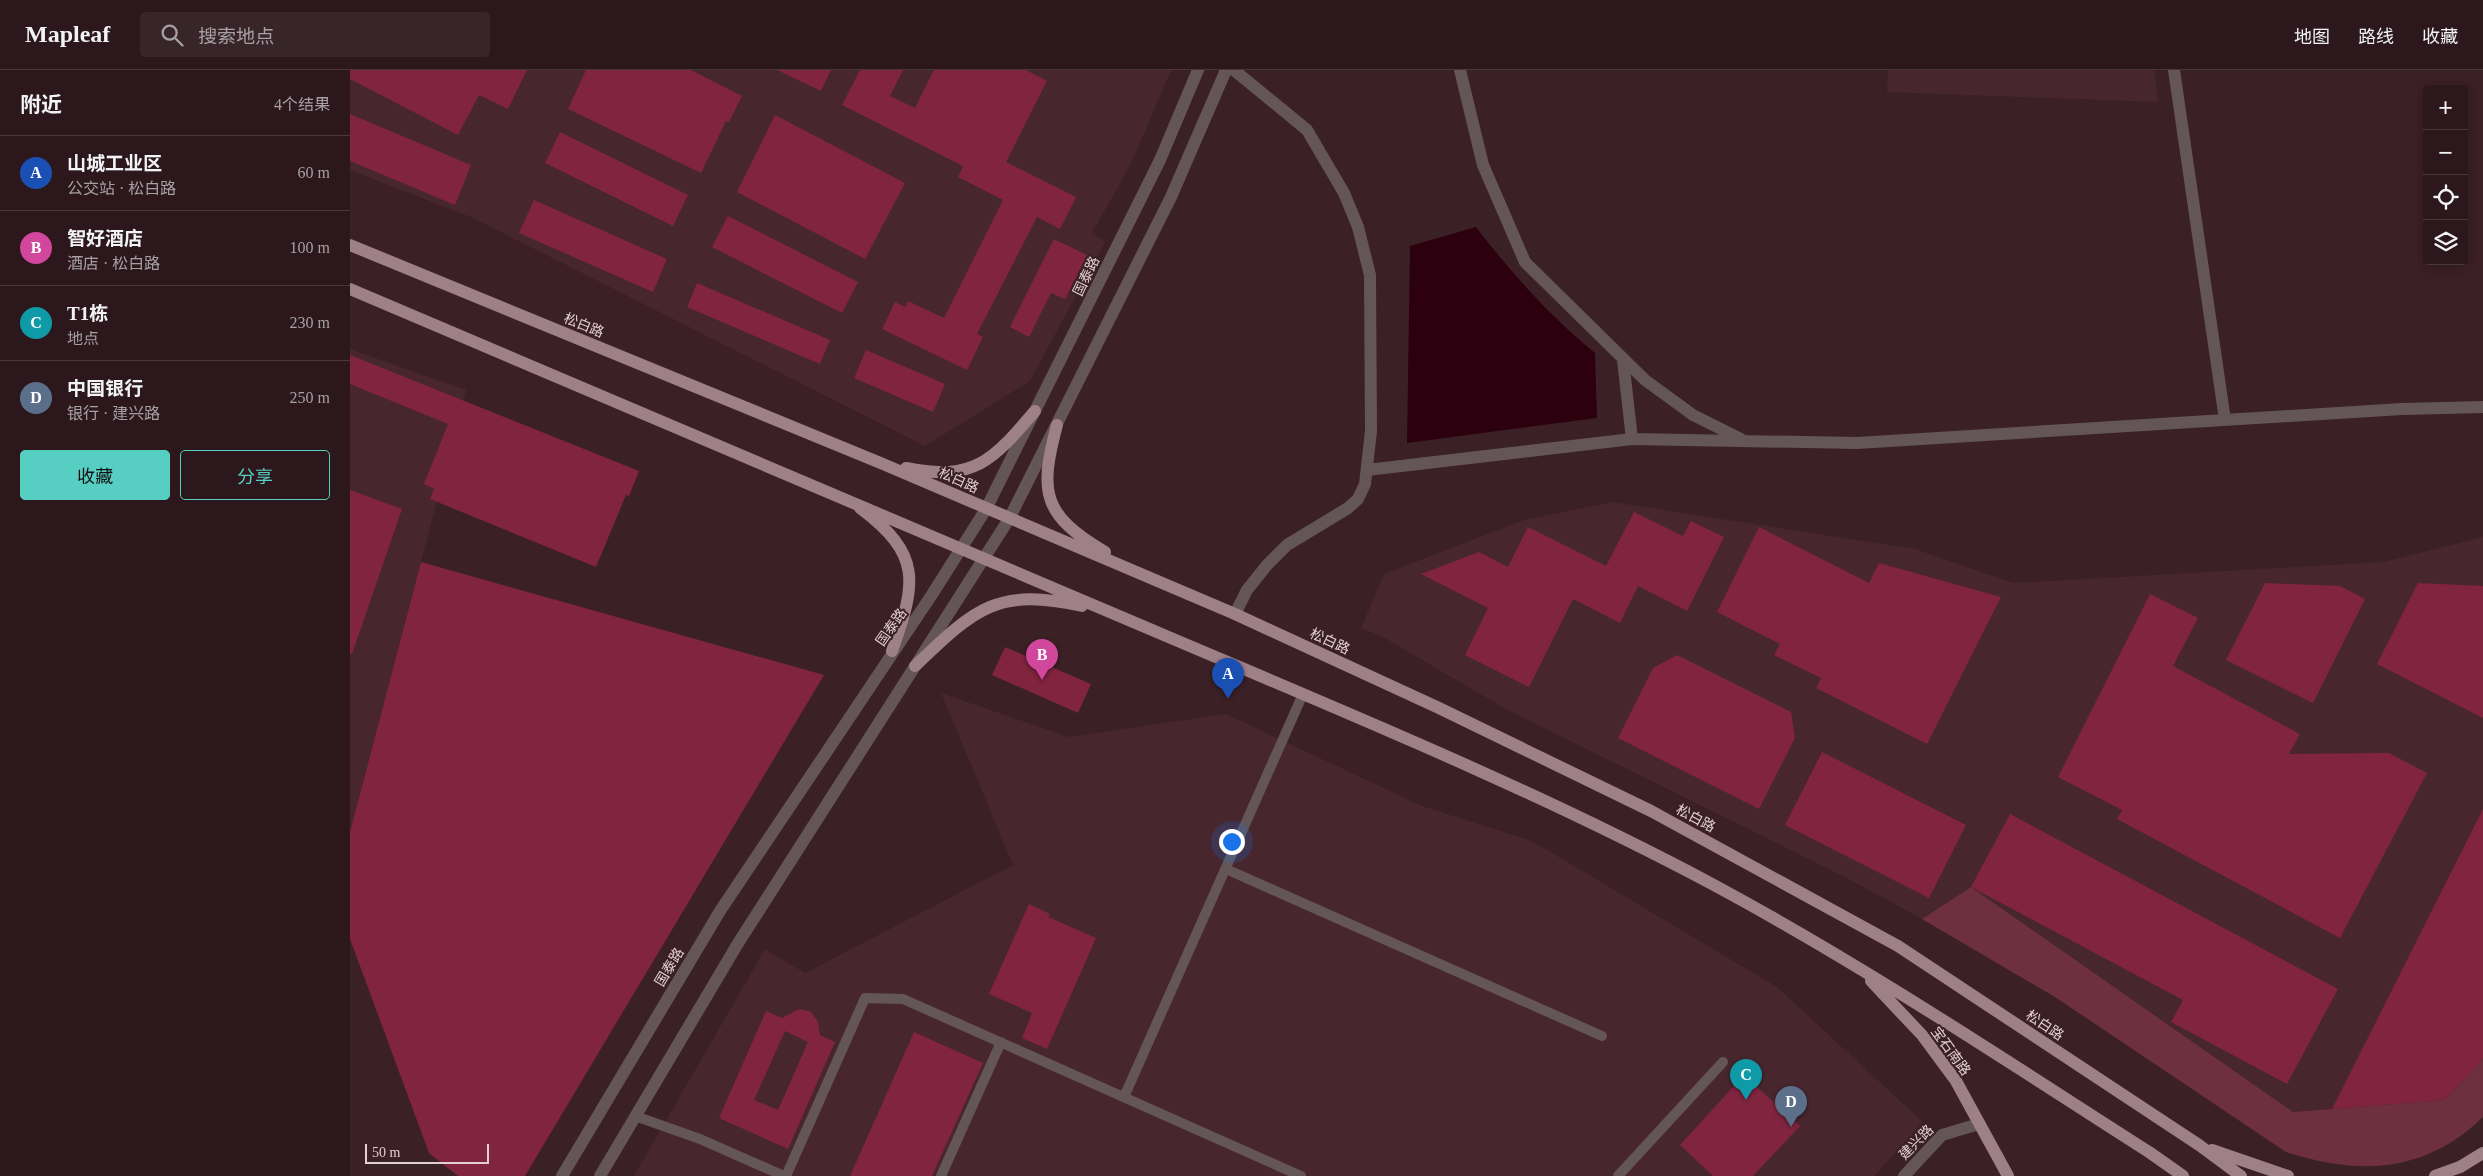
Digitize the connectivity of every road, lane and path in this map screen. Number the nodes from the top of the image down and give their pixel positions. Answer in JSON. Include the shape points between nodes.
{"nodes":[{"id":1,"x":1198,"y":70,"type":"edge"},
{"id":2,"x":1226,"y":70,"type":"edge"},
{"id":3,"x":1234,"y":70,"type":"edge"},
{"id":4,"x":1460,"y":70,"type":"edge"},
{"id":5,"x":2174,"y":70,"type":"edge"},
{"id":6,"x":350,"y":245,"type":"edge"},
{"id":7,"x":350,"y":289,"type":"edge"},
{"id":8,"x":1624,"y":360,"type":"junction"},
{"id":9,"x":2483,"y":407,"type":"edge"},
{"id":10,"x":1035,"y":412,"type":"junction"},
{"id":11,"x":2225,"y":420,"type":"junction"},
{"id":12,"x":1056,"y":425,"type":"junction"},
{"id":13,"x":1632,"y":439,"type":"junction"},
{"id":14,"x":1746,"y":442,"type":"junction"},
{"id":15,"x":883,"y":464,"type":"junction"},
{"id":16,"x":1367,"y":470,"type":"junction"},
{"id":17,"x":842,"y":495,"type":"junction"},
{"id":18,"x":986,"y":508,"type":"junction"},
{"id":19,"x":1009,"y":519,"type":"junction"},
{"id":20,"x":962,"y":547,"type":"junction"},
{"id":21,"x":986,"y":558,"type":"junction"},
{"id":22,"x":1148,"y":577,"type":"junction"},
{"id":23,"x":1113,"y":613,"type":"junction"},
{"id":24,"x":1235,"y":614,"type":"junction"},
{"id":25,"x":892,"y":651,"type":"junction"},
{"id":26,"x":915,"y":666,"type":"junction"},
{"id":27,"x":1303,"y":694,"type":"junction"},
{"id":28,"x":1226,"y":869,"type":"junction"},
{"id":29,"x":1848,"y":959,"type":"junction"},
{"id":30,"x":1602,"y":1036,"type":"dead end"},
{"id":31,"x":1001,"y":1042,"type":"junction"},
{"id":32,"x":1723,"y":1062,"type":"dead end"},
{"id":33,"x":1124,"y":1097,"type":"junction"},
{"id":34,"x":635,"y":1116,"type":"junction"},
{"id":35,"x":1979,"y":1124,"type":"junction"},
{"id":36,"x":2199,"y":1145,"type":"junction"},
{"id":37,"x":2483,"y":1153,"type":"edge"},
{"id":38,"x":562,"y":1176,"type":"edge"},
{"id":39,"x":600,"y":1176,"type":"edge"},
{"id":40,"x":785,"y":1176,"type":"edge"},
{"id":41,"x":941,"y":1176,"type":"edge"},
{"id":42,"x":1301,"y":1176,"type":"edge"},
{"id":43,"x":1618,"y":1176,"type":"edge"},
{"id":44,"x":1904,"y":1176,"type":"edge"},
{"id":45,"x":2008,"y":1176,"type":"edge"},
{"id":46,"x":2183,"y":1176,"type":"edge"},
{"id":47,"x":2241,"y":1176,"type":"edge"},
{"id":48,"x":2288,"y":1176,"type":"edge"},
{"id":49,"x":2435,"y":1176,"type":"edge"}],
"edges":[{"from":1,"to":10,"type":"street","name":"国泰路","via":[[1160,160]]},
{"from":2,"to":12,"type":"street","via":[[1171,196]]},
{"from":3,"to":16,"type":"street","via":[[1307,130],[1344,193],[1358,227],[1370,275],[1371,431]]},
{"from":4,"to":8,"type":"street","via":[[1483,165],[1525,262]]},
{"from":5,"to":11,"type":"street"},
{"from":6,"to":15,"type":"main road","name":"松白路"},
{"from":7,"to":17,"type":"main road"},
{"from":8,"to":13,"type":"street"},
{"from":8,"to":14,"type":"street","via":[[1668,399]]},
{"from":9,"to":11,"type":"street"},
{"from":10,"to":15,"type":"main road","via":[[1004,448],[970,469],[950,473],[928,472]]},
{"from":10,"to":18,"type":"street","name":"国泰路"},
{"from":11,"to":14,"type":"street","via":[[1857,443]]},
{"from":12,"to":19,"type":"street"},
{"from":12,"to":22,"type":"main road","via":[[1046,475],[1047,493],[1054,510],[1078,535]]},
{"from":13,"to":14,"type":"street"},
{"from":13,"to":16,"type":"street"},
{"from":15,"to":18,"type":"main road","name":"松白路"},
{"from":16,"to":24,"type":"street","via":[[1358,499],[1287,545],[1247,590]]},
{"from":17,"to":20,"type":"main road"},
{"from":17,"to":25,"type":"main road","via":[[893,537],[909,570],[910,592]]},
{"from":18,"to":19,"type":"main road","name":"松白路"},
{"from":18,"to":20,"type":"street","name":"国泰路"},
{"from":19,"to":21,"type":"street"},
{"from":19,"to":22,"type":"main road","name":"松白路"},
{"from":20,"to":21,"type":"main road"},
{"from":20,"to":25,"type":"street","name":"国泰路"},
{"from":21,"to":23,"type":"main road"},
{"from":21,"to":26,"type":"street"},
{"from":22,"to":24,"type":"main road","name":"松白路"},
{"from":23,"to":26,"type":"main road","via":[[1054,600],[1028,598],[1003,602],[968,618]]},
{"from":23,"to":27,"type":"main road"},
{"from":24,"to":36,"type":"main road","name":"松白路","via":[[1448,712],[1651,811],[1776,877],[1898,946]]},
{"from":25,"to":38,"type":"street","name":"国泰路","via":[[720,911]]},
{"from":26,"to":34,"type":"street","via":[[736,945]]},
{"from":27,"to":28,"type":"lane"},
{"from":27,"to":29,"type":"main road","via":[[1618,837]]},
{"from":28,"to":30,"type":"lane"},
{"from":28,"to":33,"type":"lane"},
{"from":29,"to":35,"type":"main road","name":"宝石南路","via":[[1922,1035],[1956,1081]]},
{"from":29,"to":46,"type":"main road"},
{"from":31,"to":33,"type":"lane"},
{"from":31,"to":40,"type":"lane","via":[[903,998],[865,998]]},
{"from":31,"to":41,"type":"lane"},
{"from":32,"to":43,"type":"lane"},
{"from":33,"to":42,"type":"lane"},
{"from":34,"to":39,"type":"street"},
{"from":34,"to":40,"type":"lane","via":[[700,1139]]},
{"from":35,"to":44,"type":"street","name":"建兴路","via":[[1942,1135]]},
{"from":35,"to":45,"type":"main road","name":"宝石南路"},
{"from":36,"to":47,"type":"main road","name":"松白路"},
{"from":36,"to":48,"type":"main road"},
{"from":37,"to":49,"type":"main road","via":[[2460,1167]]}]}
